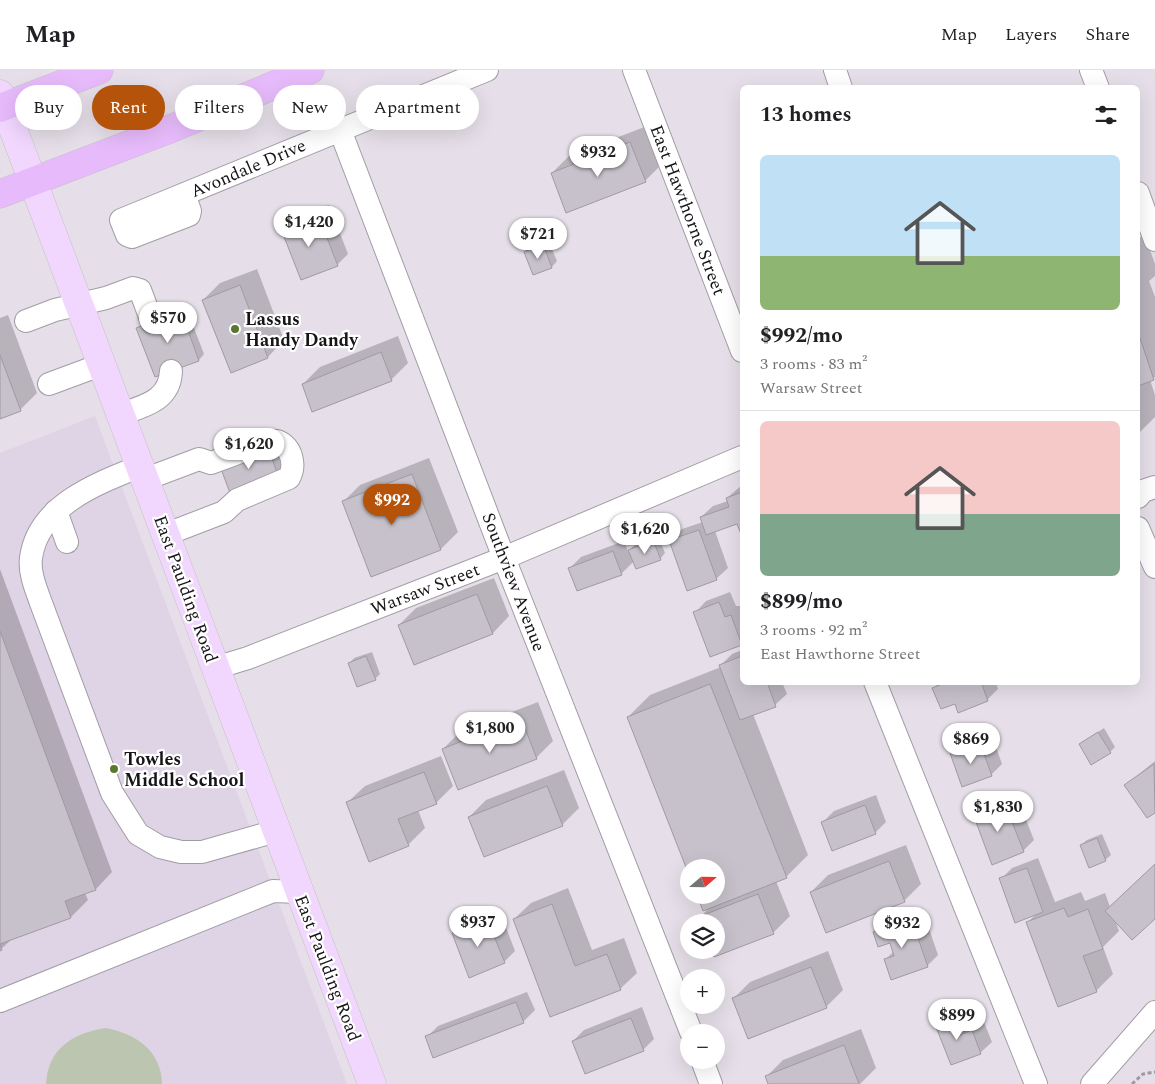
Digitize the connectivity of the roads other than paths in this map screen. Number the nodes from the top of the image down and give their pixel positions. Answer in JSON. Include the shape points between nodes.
{"nodes":[{"id":1,"x":99,"y":70,"type":"edge"},
{"id":2,"x":310,"y":70,"type":"edge"},
{"id":3,"x":487,"y":70,"type":"edge"},
{"id":4,"x":634,"y":70,"type":"edge"},
{"id":5,"x":835,"y":70,"type":"edge"},
{"id":6,"x":1091,"y":70,"type":"edge"},
{"id":7,"x":840,"y":85,"type":"edge"},
{"id":8,"x":1097,"y":85,"type":"edge"},
{"id":9,"x":2,"y":103,"type":"edge"},
{"id":10,"x":346,"y":128,"type":"edge"},
{"id":11,"x":340,"y":130,"type":"joint"},
{"id":12,"x":33,"y":182,"type":"junction"},
{"id":13,"x":0,"y":194,"type":"edge"},
{"id":14,"x":1140,"y":199,"type":"edge"},
{"id":15,"x":121,"y":220,"type":"dead end"},
{"id":16,"x":1155,"y":240,"type":"edge"},
{"id":17,"x":80,"y":304,"type":"junction"},
{"id":18,"x":26,"y":320,"type":"dead end"},
{"id":19,"x":152,"y":322,"type":"tunnel mouth"},
{"id":20,"x":740,"y":346,"type":"edge"},
{"id":21,"x":103,"y":364,"type":"junction"},
{"id":22,"x":171,"y":371,"type":"tunnel mouth"},
{"id":23,"x":49,"y":384,"type":"dead end"},
{"id":24,"x":121,"y":414,"type":"junction"},
{"id":25,"x":740,"y":458,"type":"edge"},
{"id":26,"x":144,"y":473,"type":"junction"},
{"id":27,"x":1155,"y":487,"type":"edge"},
{"id":28,"x":1140,"y":495,"type":"edge"},
{"id":29,"x":56,"y":511,"type":"junction"},
{"id":30,"x":1140,"y":533,"type":"edge"},
{"id":31,"x":166,"y":534,"type":"junction"},
{"id":32,"x":67,"y":542,"type":"dead end"},
{"id":33,"x":504,"y":558,"type":"junction"},
{"id":34,"x":1155,"y":567,"type":"edge"},
{"id":35,"x":215,"y":668,"type":"junction"},
{"id":36,"x":876,"y":685,"type":"edge"},
{"id":37,"x":276,"y":831,"type":"junction"},
{"id":38,"x":299,"y":892,"type":"junction"},
{"id":39,"x":0,"y":1001,"type":"edge"},
{"id":40,"x":1155,"y":1012,"type":"edge"},
{"id":41,"x":688,"y":1024,"type":"edge"},
{"id":42,"x":705,"y":1069,"type":"edge"},
{"id":43,"x":372,"y":1084,"type":"edge"},
{"id":44,"x":711,"y":1084,"type":"edge"},
{"id":45,"x":1036,"y":1084,"type":"edge"},
{"id":46,"x":1092,"y":1084,"type":"edge"}],
"edges":[{"from":1,"to":9,"type":"highway"},
{"from":2,"to":12,"type":"highway"},
{"from":3,"to":10,"type":"street","name":"Avondale Drive"},
{"from":4,"to":20,"type":"street","name":"East Hawthorne Street"},
{"from":5,"to":7,"type":"street"},
{"from":6,"to":8,"type":"street"},
{"from":9,"to":12,"type":"main road","name":"East Paulding Road"},
{"from":11,"to":15,"type":"street","name":"Avondale Drive"},
{"from":11,"to":33,"type":"street","name":"Southview Avenue"},
{"from":12,"to":13,"type":"highway"},
{"from":12,"to":17,"type":"main road","name":"East Paulding Road"},
{"from":14,"to":16,"type":"street"},
{"from":17,"to":18,"type":"street"},
{"from":17,"to":19,"type":"street","via":[[133,288],[140,290]]},
{"from":17,"to":21,"type":"main road","name":"East Paulding Road"},
{"from":21,"to":23,"type":"street"},
{"from":21,"to":24,"type":"main road","name":"East Paulding Road"},
{"from":22,"to":24,"type":"street","via":[[170,385],[160,397],[146,406]]},
{"from":24,"to":26,"type":"main road","name":"East Paulding Road"},
{"from":25,"to":33,"type":"street","name":"Warsaw Street"},
{"from":26,"to":29,"type":"street","via":[[108,479]]},
{"from":26,"to":31,"type":"main road","name":"East Paulding Road"},
{"from":26,"to":31,"type":"street","via":[[199,459],[211,462],[270,442],[277,441],[288,448],[293,471],[283,483],[237,500],[224,512]]},
{"from":27,"to":28,"type":"street"},
{"from":29,"to":32,"type":"street"},
{"from":29,"to":37,"type":"street","via":[[35,541],[31,560],[33,581],[112,793],[124,816],[138,834],[160,847],[177,842],[202,852]]},
{"from":30,"to":34,"type":"street"},
{"from":31,"to":35,"type":"main road","name":"East Paulding Road"},
{"from":33,"to":35,"type":"street","name":"Warsaw Street"},
{"from":33,"to":41,"type":"street","name":"Southview Avenue"},
{"from":35,"to":37,"type":"main road","name":"East Paulding Road"},
{"from":36,"to":45,"type":"street"},
{"from":37,"to":38,"type":"main road","name":"East Paulding Road"},
{"from":38,"to":39,"type":"street","via":[[273,891]]},
{"from":38,"to":43,"type":"main road","name":"East Paulding Road"},
{"from":40,"to":46,"type":"street"},
{"from":42,"to":44,"type":"street"}]}
